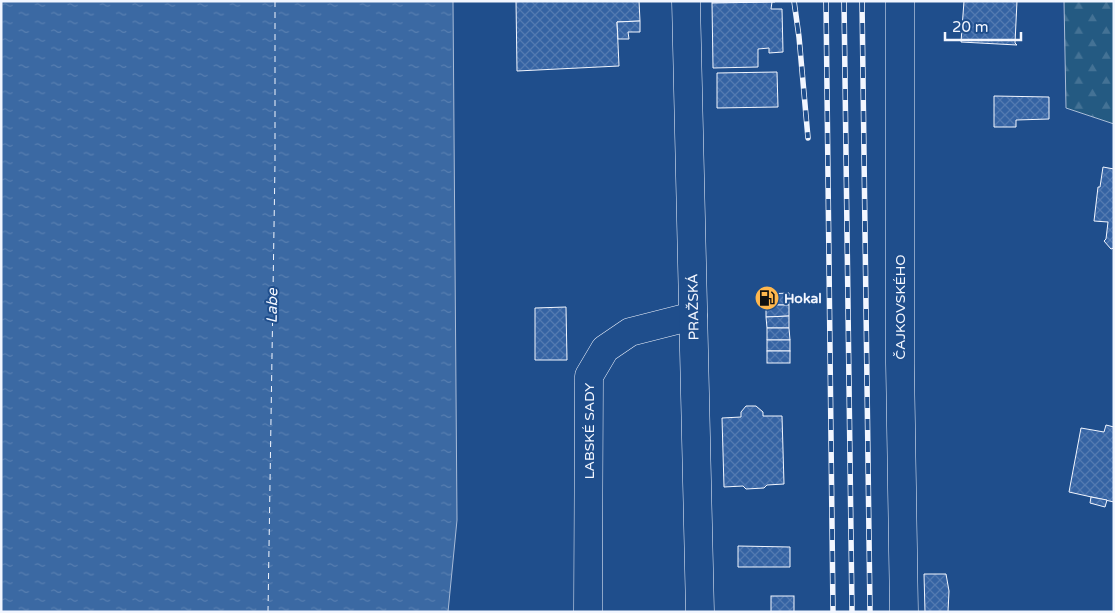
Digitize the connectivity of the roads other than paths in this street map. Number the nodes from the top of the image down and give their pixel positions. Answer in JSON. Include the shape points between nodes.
{"nodes":[{"id":1,"x":686,"y":1,"type":"edge"},
{"id":2,"x":900,"y":1,"type":"edge"},
{"id":3,"x":693,"y":316,"type":"junction"},
{"id":4,"x":588,"y":612,"type":"edge"},
{"id":5,"x":700,"y":612,"type":"edge"},
{"id":6,"x":904,"y":612,"type":"edge"}],
"edges":[{"from":1,"to":3,"type":"street","name":"PRAŽSKÁ"},
{"from":2,"to":6,"type":"street","name":"ČAJKOVSKÉHO"},
{"from":3,"to":4,"type":"street","name":"LABSKÉ SADY","via":[[630,332],[605,349],[589,376]]},
{"from":3,"to":5,"type":"street","name":"PRAŽSKÁ"}]}
